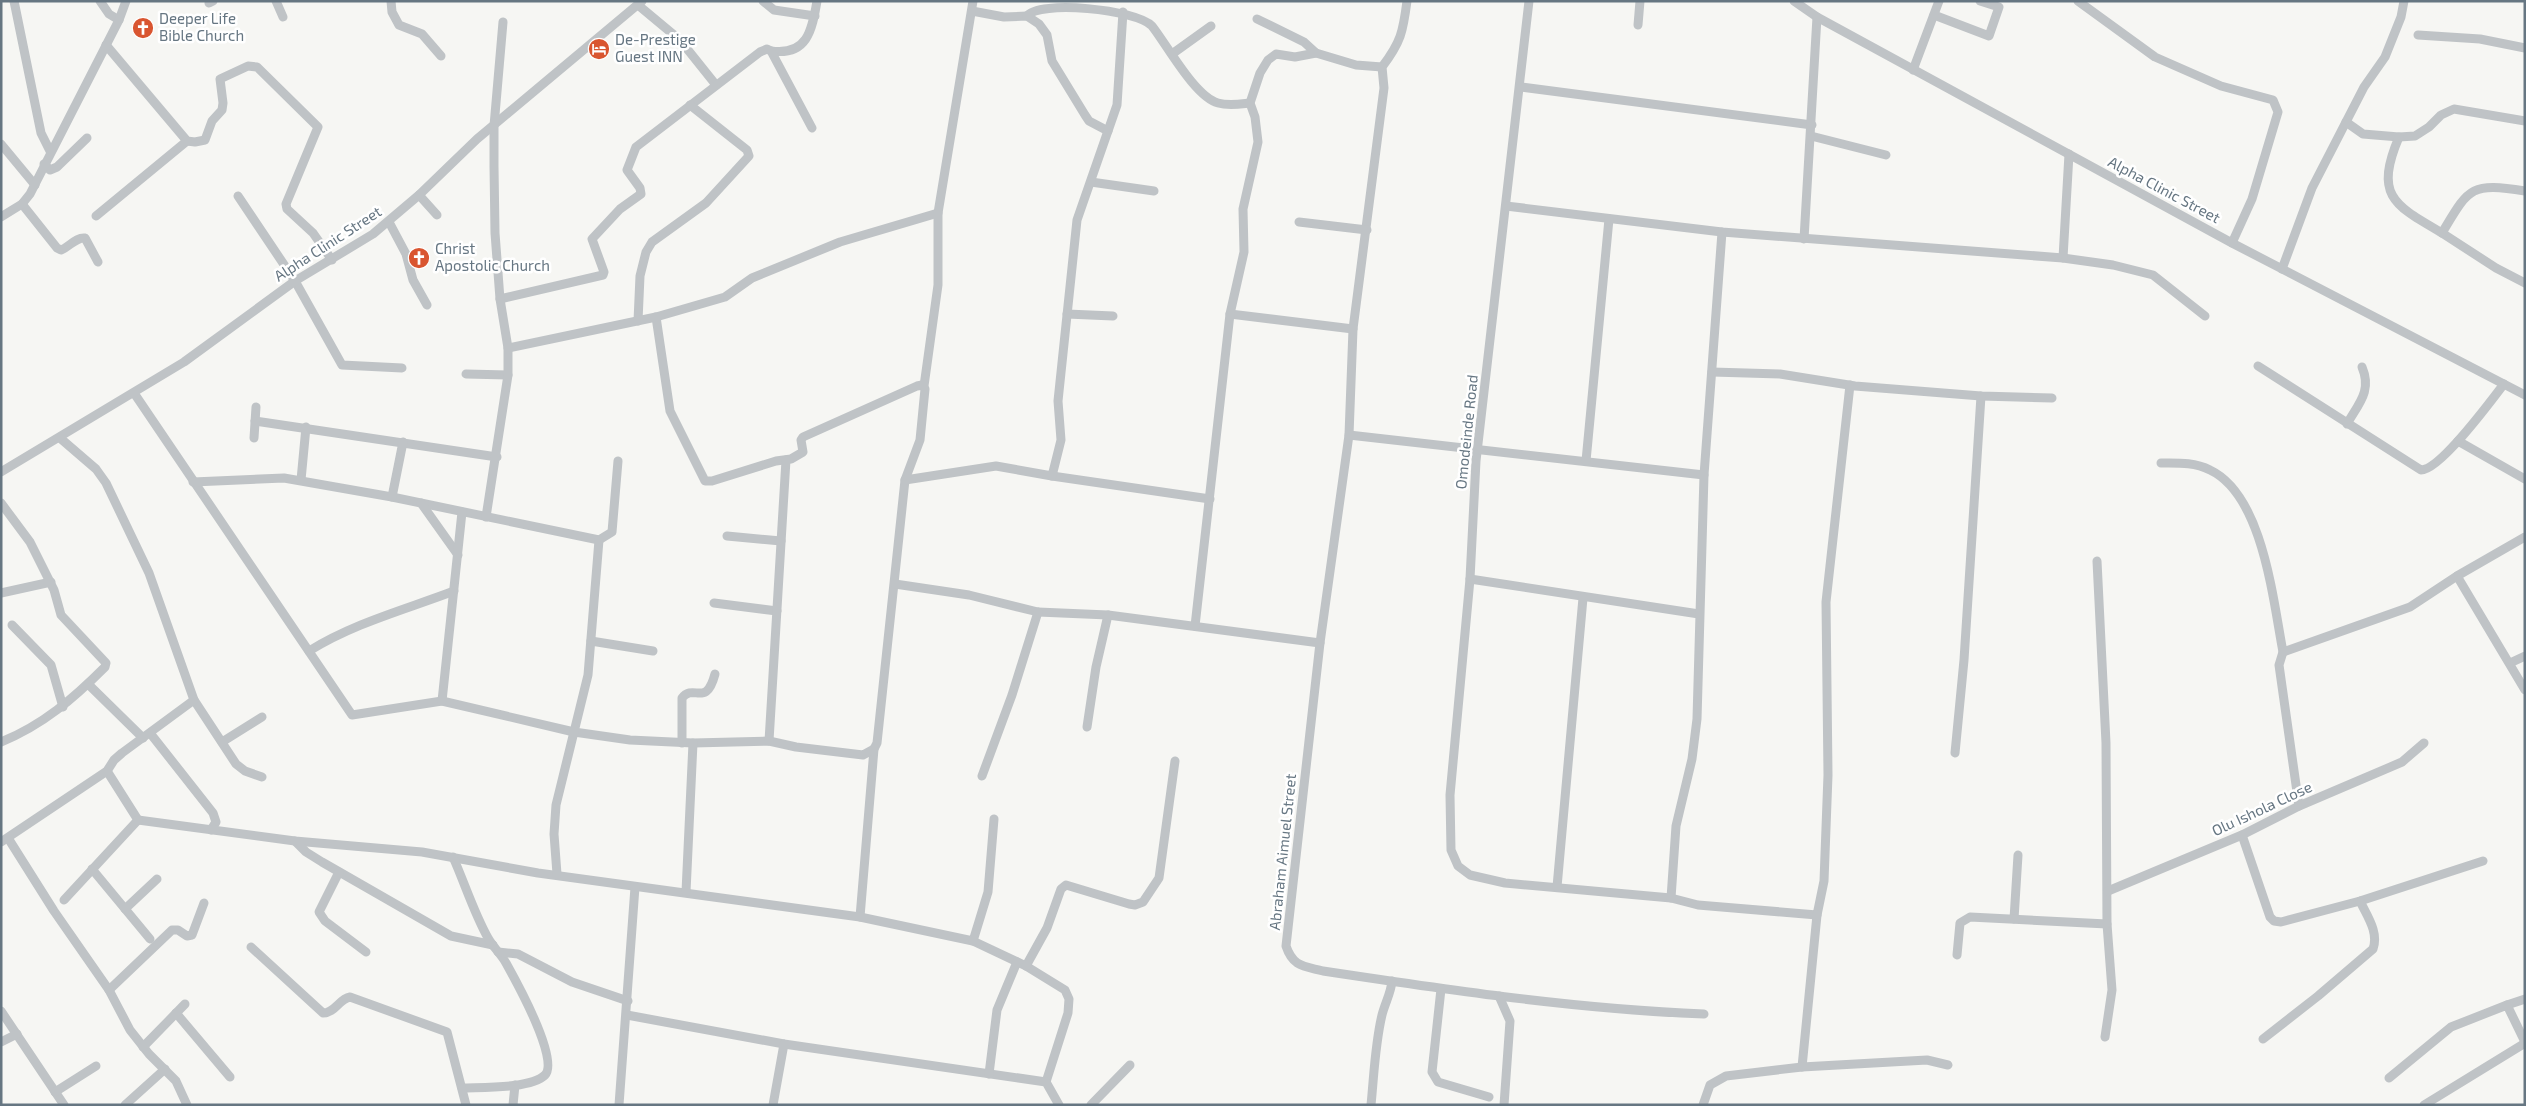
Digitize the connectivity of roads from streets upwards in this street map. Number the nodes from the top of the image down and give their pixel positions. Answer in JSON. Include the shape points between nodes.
{"nodes":[{"id":1,"x":14,"y":1,"type":"edge"},
{"id":2,"x":100,"y":1,"type":"edge"},
{"id":3,"x":126,"y":1,"type":"edge"},
{"id":4,"x":276,"y":1,"type":"edge"},
{"id":5,"x":391,"y":1,"type":"edge"},
{"id":6,"x":763,"y":1,"type":"edge"},
{"id":7,"x":817,"y":1,"type":"edge"},
{"id":8,"x":973,"y":1,"type":"edge"},
{"id":9,"x":1407,"y":1,"type":"edge"},
{"id":10,"x":1529,"y":1,"type":"edge"},
{"id":11,"x":1640,"y":1,"type":"edge"},
{"id":12,"x":1794,"y":1,"type":"edge"},
{"id":13,"x":1939,"y":1,"type":"edge"},
{"id":14,"x":1980,"y":1,"type":"edge"},
{"id":15,"x":2078,"y":1,"type":"edge"},
{"id":16,"x":2404,"y":1,"type":"edge"},
{"id":17,"x":640,"y":3,"type":"edge"},
{"id":18,"x":1037,"y":3,"type":"edge"},
{"id":19,"x":972,"y":11,"type":"junction"},
{"id":20,"x":1123,"y":12,"type":"junction"},
{"id":21,"x":1934,"y":15,"type":"junction"},
{"id":22,"x":814,"y":16,"type":"junction"},
{"id":23,"x":1027,"y":16,"type":"junction"},
{"id":24,"x":283,"y":17,"type":"dead end"},
{"id":25,"x":1817,"y":17,"type":"junction"},
{"id":26,"x":1257,"y":19,"type":"dead end"},
{"id":27,"x":119,"y":20,"type":"junction"},
{"id":28,"x":503,"y":22,"type":"dead end"},
{"id":29,"x":1638,"y":25,"type":"dead end"},
{"id":30,"x":1211,"y":26,"type":"dead end"},
{"id":31,"x":2418,"y":35,"type":"dead end"},
{"id":32,"x":106,"y":45,"type":"junction"},
{"id":33,"x":2525,"y":48,"type":"edge"},
{"id":34,"x":770,"y":51,"type":"junction"},
{"id":35,"x":1316,"y":53,"type":"junction"},
{"id":36,"x":1172,"y":54,"type":"junction"},
{"id":37,"x":441,"y":56,"type":"dead end"},
{"id":38,"x":1382,"y":67,"type":"junction"},
{"id":39,"x":1913,"y":70,"type":"junction"},
{"id":40,"x":716,"y":85,"type":"junction"},
{"id":41,"x":1521,"y":87,"type":"junction"},
{"id":42,"x":1250,"y":104,"type":"junction"},
{"id":43,"x":690,"y":105,"type":"junction"},
{"id":44,"x":2525,"y":121,"type":"edge"},
{"id":45,"x":2346,"y":122,"type":"junction"},
{"id":46,"x":1812,"y":125,"type":"junction"},
{"id":47,"x":494,"y":126,"type":"junction"},
{"id":48,"x":812,"y":128,"type":"dead end"},
{"id":49,"x":1108,"y":131,"type":"junction"},
{"id":50,"x":1812,"y":136,"type":"junction"},
{"id":51,"x":2399,"y":137,"type":"junction"},
{"id":52,"x":86,"y":138,"type":"dead end"},
{"id":53,"x":187,"y":141,"type":"junction"},
{"id":54,"x":1,"y":144,"type":"edge"},
{"id":55,"x":50,"y":151,"type":"junction"},
{"id":56,"x":2069,"y":154,"type":"junction"},
{"id":57,"x":1886,"y":155,"type":"dead end"},
{"id":58,"x":44,"y":164,"type":"junction"},
{"id":59,"x":1090,"y":182,"type":"junction"},
{"id":60,"x":35,"y":186,"type":"junction"},
{"id":61,"x":2524,"y":190,"type":"edge"},
{"id":62,"x":1154,"y":191,"type":"dead end"},
{"id":63,"x":419,"y":195,"type":"junction"},
{"id":64,"x":238,"y":196,"type":"dead end"},
{"id":65,"x":22,"y":204,"type":"junction"},
{"id":66,"x":1506,"y":206,"type":"junction"},
{"id":67,"x":938,"y":213,"type":"junction"},
{"id":68,"x":437,"y":215,"type":"dead end"},
{"id":69,"x":96,"y":216,"type":"dead end"},
{"id":70,"x":1,"y":217,"type":"edge"},
{"id":71,"x":1609,"y":219,"type":"junction"},
{"id":72,"x":389,"y":222,"type":"junction"},
{"id":73,"x":1299,"y":222,"type":"dead end"},
{"id":74,"x":1367,"y":230,"type":"junction"},
{"id":75,"x":1722,"y":232,"type":"junction"},
{"id":76,"x":2442,"y":233,"type":"junction"},
{"id":77,"x":1804,"y":239,"type":"junction"},
{"id":78,"x":2232,"y":243,"type":"junction"},
{"id":79,"x":2063,"y":258,"type":"junction"},
{"id":80,"x":332,"y":260,"type":"junction"},
{"id":81,"x":98,"y":262,"type":"dead end"},
{"id":82,"x":2282,"y":269,"type":"junction"},
{"id":83,"x":295,"y":281,"type":"junction"},
{"id":84,"x":2525,"y":283,"type":"edge"},
{"id":85,"x":500,"y":299,"type":"junction"},
{"id":86,"x":427,"y":305,"type":"dead end"},
{"id":87,"x":1067,"y":314,"type":"junction"},
{"id":88,"x":1230,"y":314,"type":"junction"},
{"id":89,"x":1112,"y":316,"type":"dead end"},
{"id":90,"x":2205,"y":316,"type":"dead end"},
{"id":91,"x":656,"y":317,"type":"junction"},
{"id":92,"x":638,"y":321,"type":"junction"},
{"id":93,"x":1354,"y":328,"type":"junction"},
{"id":94,"x":508,"y":348,"type":"junction"},
{"id":95,"x":2258,"y":366,"type":"dead end"},
{"id":96,"x":2362,"y":367,"type":"dead end"},
{"id":97,"x":402,"y":368,"type":"dead end"},
{"id":98,"x":1712,"y":372,"type":"junction"},
{"id":99,"x":466,"y":374,"type":"dead end"},
{"id":100,"x":508,"y":375,"type":"junction"},
{"id":101,"x":2504,"y":384,"type":"junction"},
{"id":102,"x":1850,"y":385,"type":"junction"},
{"id":103,"x":924,"y":386,"type":"junction"},
{"id":104,"x":134,"y":394,"type":"junction"},
{"id":105,"x":2525,"y":395,"type":"edge"},
{"id":106,"x":1981,"y":396,"type":"junction"},
{"id":107,"x":2052,"y":398,"type":"dead end"},
{"id":108,"x":256,"y":407,"type":"dead end"},
{"id":109,"x":255,"y":421,"type":"junction"},
{"id":110,"x":2347,"y":424,"type":"junction"},
{"id":111,"x":306,"y":427,"type":"junction"},
{"id":112,"x":1349,"y":435,"type":"junction"},
{"id":113,"x":60,"y":438,"type":"junction"},
{"id":114,"x":254,"y":438,"type":"dead end"},
{"id":115,"x":2458,"y":441,"type":"junction"},
{"id":116,"x":403,"y":442,"type":"junction"},
{"id":117,"x":1478,"y":450,"type":"junction"},
{"id":118,"x":497,"y":457,"type":"junction"},
{"id":119,"x":786,"y":460,"type":"junction"},
{"id":120,"x":618,"y":461,"type":"dead end"},
{"id":121,"x":1586,"y":462,"type":"junction"},
{"id":122,"x":2161,"y":463,"type":"dead end"},
{"id":123,"x":1,"y":472,"type":"edge"},
{"id":124,"x":1704,"y":475,"type":"junction"},
{"id":125,"x":1052,"y":476,"type":"junction"},
{"id":126,"x":2525,"y":479,"type":"edge"},
{"id":127,"x":301,"y":480,"type":"junction"},
{"id":128,"x":905,"y":480,"type":"junction"},
{"id":129,"x":193,"y":482,"type":"junction"},
{"id":130,"x":392,"y":497,"type":"junction"},
{"id":131,"x":1210,"y":498,"type":"junction"},
{"id":132,"x":1,"y":503,"type":"edge"},
{"id":133,"x":421,"y":503,"type":"junction"},
{"id":134,"x":462,"y":512,"type":"junction"},
{"id":135,"x":486,"y":517,"type":"junction"},
{"id":136,"x":727,"y":536,"type":"dead end"},
{"id":137,"x":2525,"y":537,"type":"edge"},
{"id":138,"x":599,"y":540,"type":"junction"},
{"id":139,"x":781,"y":541,"type":"junction"},
{"id":140,"x":458,"y":555,"type":"junction"},
{"id":141,"x":2097,"y":561,"type":"dead end"},
{"id":142,"x":2457,"y":576,"type":"junction"},
{"id":143,"x":1470,"y":580,"type":"junction"},
{"id":144,"x":50,"y":582,"type":"junction"},
{"id":145,"x":895,"y":584,"type":"junction"},
{"id":146,"x":454,"y":591,"type":"junction"},
{"id":147,"x":1,"y":593,"type":"edge"},
{"id":148,"x":1583,"y":598,"type":"junction"},
{"id":149,"x":714,"y":603,"type":"dead end"},
{"id":150,"x":777,"y":611,"type":"junction"},
{"id":151,"x":1038,"y":612,"type":"junction"},
{"id":152,"x":1699,"y":614,"type":"junction"},
{"id":153,"x":1108,"y":615,"type":"junction"},
{"id":154,"x":12,"y":625,"type":"dead end"},
{"id":155,"x":1195,"y":626,"type":"junction"},
{"id":156,"x":591,"y":640,"type":"junction"},
{"id":157,"x":1320,"y":643,"type":"junction"},
{"id":158,"x":309,"y":651,"type":"junction"},
{"id":159,"x":653,"y":651,"type":"dead end"},
{"id":160,"x":2283,"y":652,"type":"junction"},
{"id":161,"x":2525,"y":656,"type":"edge"},
{"id":162,"x":2510,"y":663,"type":"junction"},
{"id":163,"x":715,"y":674,"type":"dead end"},
{"id":164,"x":88,"y":684,"type":"junction"},
{"id":165,"x":2525,"y":690,"type":"edge"},
{"id":166,"x":194,"y":700,"type":"junction"},
{"id":167,"x":442,"y":701,"type":"junction"},
{"id":168,"x":63,"y":707,"type":"junction"},
{"id":169,"x":262,"y":717,"type":"dead end"},
{"id":170,"x":1087,"y":727,"type":"dead end"},
{"id":171,"x":574,"y":732,"type":"junction"},
{"id":172,"x":146,"y":736,"type":"junction"},
{"id":173,"x":769,"y":741,"type":"junction"},
{"id":174,"x":1,"y":742,"type":"edge"},
{"id":175,"x":222,"y":742,"type":"junction"},
{"id":176,"x":682,"y":743,"type":"junction"},
{"id":177,"x":693,"y":743,"type":"junction"},
{"id":178,"x":2424,"y":744,"type":"dead end"},
{"id":179,"x":874,"y":749,"type":"junction"},
{"id":180,"x":1955,"y":754,"type":"dead end"},
{"id":181,"x":1175,"y":761,"type":"dead end"},
{"id":182,"x":107,"y":771,"type":"junction"},
{"id":183,"x":982,"y":776,"type":"dead end"},
{"id":184,"x":262,"y":777,"type":"dead end"},
{"id":185,"x":2299,"y":806,"type":"junction"},
{"id":186,"x":994,"y":819,"type":"dead end"},
{"id":187,"x":138,"y":820,"type":"junction"},
{"id":188,"x":211,"y":830,"type":"junction"},
{"id":189,"x":2242,"y":835,"type":"junction"},
{"id":190,"x":5,"y":840,"type":"edge"},
{"id":191,"x":295,"y":841,"type":"junction"},
{"id":192,"x":2018,"y":855,"type":"dead end"},
{"id":193,"x":453,"y":857,"type":"junction"},
{"id":194,"x":2483,"y":861,"type":"dead end"},
{"id":195,"x":92,"y":869,"type":"junction"},
{"id":196,"x":339,"y":872,"type":"junction"},
{"id":197,"x":558,"y":874,"type":"junction"},
{"id":198,"x":157,"y":879,"type":"dead end"},
{"id":199,"x":634,"y":887,"type":"junction"},
{"id":200,"x":1557,"y":887,"type":"junction"},
{"id":201,"x":2108,"y":891,"type":"junction"},
{"id":202,"x":686,"y":892,"type":"junction"},
{"id":203,"x":1671,"y":898,"type":"junction"},
{"id":204,"x":64,"y":900,"type":"dead end"},
{"id":205,"x":2360,"y":901,"type":"junction"},
{"id":206,"x":204,"y":903,"type":"dead end"},
{"id":207,"x":125,"y":909,"type":"junction"},
{"id":208,"x":1817,"y":915,"type":"junction"},
{"id":209,"x":860,"y":917,"type":"junction"},
{"id":210,"x":2014,"y":919,"type":"junction"},
{"id":211,"x":2107,"y":924,"type":"junction"},
{"id":212,"x":150,"y":939,"type":"dead end"},
{"id":213,"x":973,"y":941,"type":"junction"},
{"id":214,"x":251,"y":947,"type":"dead end"},
{"id":215,"x":495,"y":948,"type":"junction"},
{"id":216,"x":366,"y":952,"type":"dead end"},
{"id":217,"x":1957,"y":955,"type":"dead end"},
{"id":218,"x":1017,"y":962,"type":"junction"},
{"id":219,"x":1026,"y":966,"type":"junction"},
{"id":220,"x":1392,"y":981,"type":"junction"},
{"id":221,"x":1442,"y":989,"type":"junction"},
{"id":222,"x":109,"y":990,"type":"junction"},
{"id":223,"x":1499,"y":996,"type":"junction"},
{"id":224,"x":628,"y":1000,"type":"junction"},
{"id":225,"x":2525,"y":1000,"type":"edge"},
{"id":226,"x":185,"y":1004,"type":"dead end"},
{"id":227,"x":2508,"y":1005,"type":"junction"},
{"id":228,"x":1,"y":1011,"type":"edge"},
{"id":229,"x":176,"y":1013,"type":"junction"},
{"id":230,"x":1704,"y":1014,"type":"dead end"},
{"id":231,"x":627,"y":1015,"type":"junction"},
{"id":232,"x":17,"y":1034,"type":"junction"},
{"id":233,"x":2105,"y":1037,"type":"dead end"},
{"id":234,"x":2263,"y":1039,"type":"dead end"},
{"id":235,"x":1,"y":1042,"type":"edge"},
{"id":236,"x":2525,"y":1043,"type":"edge"},
{"id":237,"x":784,"y":1044,"type":"junction"},
{"id":238,"x":143,"y":1047,"type":"junction"},
{"id":239,"x":1130,"y":1065,"type":"dead end"},
{"id":240,"x":1948,"y":1065,"type":"dead end"},
{"id":241,"x":96,"y":1066,"type":"dead end"},
{"id":242,"x":1802,"y":1067,"type":"junction"},
{"id":243,"x":165,"y":1069,"type":"junction"},
{"id":244,"x":989,"y":1074,"type":"junction"},
{"id":245,"x":230,"y":1077,"type":"dead end"},
{"id":246,"x":2389,"y":1078,"type":"dead end"},
{"id":247,"x":1046,"y":1082,"type":"junction"},
{"id":248,"x":516,"y":1084,"type":"junction"},
{"id":249,"x":462,"y":1088,"type":"junction"},
{"id":250,"x":55,"y":1092,"type":"junction"},
{"id":251,"x":1489,"y":1097,"type":"dead end"},
{"id":252,"x":64,"y":1105,"type":"edge"},
{"id":253,"x":125,"y":1105,"type":"edge"},
{"id":254,"x":187,"y":1105,"type":"edge"},
{"id":255,"x":466,"y":1105,"type":"edge"},
{"id":256,"x":513,"y":1105,"type":"edge"},
{"id":257,"x":619,"y":1105,"type":"edge"},
{"id":258,"x":773,"y":1105,"type":"edge"},
{"id":259,"x":1059,"y":1105,"type":"edge"},
{"id":260,"x":1091,"y":1105,"type":"edge"},
{"id":261,"x":1371,"y":1105,"type":"edge"},
{"id":262,"x":1504,"y":1105,"type":"edge"},
{"id":263,"x":1703,"y":1105,"type":"edge"},
{"id":264,"x":2424,"y":1105,"type":"edge"}],
"edges":[{"from":1,"to":55,"type":"street","via":[[41,133]]},
{"from":2,"to":27,"type":"street","via":[[109,14]]},
{"from":3,"to":27,"type":"street"},
{"from":4,"to":24,"type":"street"},
{"from":5,"to":37,"type":"street","via":[[392,12],[399,25],[422,34]]},
{"from":6,"to":22,"type":"street","via":[[774,10]]},
{"from":7,"to":22,"type":"street"},
{"from":8,"to":19,"type":"street"},
{"from":9,"to":38,"type":"street","via":[[1398,47]]},
{"from":10,"to":41,"type":"street","name":"Omodeinde Road"},
{"from":11,"to":29,"type":"street"},
{"from":12,"to":25,"type":"street","name":"Alpha Clinic Street"},
{"from":13,"to":21,"type":"street"},
{"from":14,"to":21,"type":"street","via":[[1999,7],[1989,36]]},
{"from":15,"to":78,"type":"street","via":[[2155,57],[2221,86],[2272,100],[2276,105],[2278,112],[2252,199]]},
{"from":16,"to":45,"type":"street","via":[[2385,57],[2364,87]]},
{"from":17,"to":40,"type":"street","via":[[680,40]]},
{"from":17,"to":47,"type":"street","name":"Alpha Clinic Street"},
{"from":18,"to":20,"type":"street"},
{"from":18,"to":23,"type":"street"},
{"from":19,"to":23,"type":"street","via":[[1004,17]]},
{"from":19,"to":67,"type":"street"},
{"from":20,"to":36,"type":"street","via":[[1146,20]]},
{"from":20,"to":49,"type":"street","via":[[1117,105]]},
{"from":21,"to":39,"type":"street"},
{"from":22,"to":34,"type":"street","via":[[807,39],[798,48],[784,53]]},
{"from":23,"to":49,"type":"street","via":[[1044,29],[1052,62],[1085,115]]},
{"from":25,"to":39,"type":"street","name":"Alpha Clinic Street"},
{"from":25,"to":46,"type":"street"},
{"from":26,"to":35,"type":"street","via":[[1304,42]]},
{"from":27,"to":32,"type":"street"},
{"from":28,"to":47,"type":"street"},
{"from":30,"to":36,"type":"street"},
{"from":31,"to":33,"type":"street","via":[[2480,38]]},
{"from":32,"to":53,"type":"street"},
{"from":32,"to":55,"type":"street"},
{"from":34,"to":40,"type":"street","via":[[760,52]]},
{"from":34,"to":48,"type":"street"},
{"from":35,"to":38,"type":"street","via":[[1356,65]]},
{"from":35,"to":42,"type":"street","via":[[1295,57],[1272,56],[1260,73]]},
{"from":36,"to":42,"type":"street","via":[[1211,100],[1222,104]]},
{"from":38,"to":74,"type":"street","name":"Abraham Aimuel Street","via":[[1384,88]]},
{"from":39,"to":56,"type":"street","name":"Alpha Clinic Street"},
{"from":40,"to":43,"type":"street"},
{"from":41,"to":46,"type":"street"},
{"from":41,"to":66,"type":"street","name":"Omodeinde Road"},
{"from":42,"to":88,"type":"street","via":[[1258,142],[1243,209],[1244,252]]},
{"from":43,"to":85,"type":"street","via":[[636,147],[627,170],[641,194],[620,209],[592,239],[604,272],[602,275]]},
{"from":43,"to":92,"type":"street","via":[[747,150],[749,156],[706,203],[652,242],[640,276]]},
{"from":44,"to":51,"type":"street","via":[[2454,109],[2415,136]]},
{"from":45,"to":51,"type":"street","via":[[2363,134]]},
{"from":45,"to":82,"type":"street","via":[[2312,188]]},
{"from":46,"to":50,"type":"street"},
{"from":47,"to":63,"type":"street","name":"Alpha Clinic Street"},
{"from":47,"to":85,"type":"street","via":[[495,233]]},
{"from":49,"to":59,"type":"street"},
{"from":50,"to":57,"type":"street"},
{"from":50,"to":77,"type":"street"},
{"from":51,"to":76,"type":"street","via":[[2394,148],[2389,190],[2396,203]]},
{"from":52,"to":58,"type":"street","via":[[57,167],[50,170]]},
{"from":53,"to":69,"type":"street"},
{"from":53,"to":80,"type":"street","via":[[204,140],[212,121],[222,110],[220,78],[248,66],[257,67],[318,128],[286,204]]},
{"from":54,"to":60,"type":"street"},
{"from":55,"to":58,"type":"street"},
{"from":56,"to":78,"type":"street","name":"Alpha Clinic Street"},
{"from":56,"to":79,"type":"street"},
{"from":58,"to":60,"type":"street"},
{"from":59,"to":62,"type":"street"},
{"from":59,"to":87,"type":"street","via":[[1077,220]]},
{"from":60,"to":65,"type":"street"},
{"from":61,"to":76,"type":"street","via":[[2487,187],[2473,191],[2466,195]]},
{"from":63,"to":68,"type":"street"},
{"from":63,"to":72,"type":"street","name":"Alpha Clinic Street"},
{"from":64,"to":83,"type":"street"},
{"from":65,"to":70,"type":"street"},
{"from":65,"to":81,"type":"street","via":[[57,248],[61,250],[85,238]]},
{"from":66,"to":71,"type":"street"},
{"from":66,"to":117,"type":"street","name":"Omodeinde Road"},
{"from":67,"to":91,"type":"street","via":[[840,242],[752,278],[725,297]]},
{"from":67,"to":103,"type":"street","via":[[938,285]]},
{"from":71,"to":75,"type":"street"},
{"from":71,"to":121,"type":"street"},
{"from":72,"to":80,"type":"street","name":"Alpha Clinic Street"},
{"from":72,"to":86,"type":"street"},
{"from":73,"to":74,"type":"street"},
{"from":74,"to":93,"type":"street","name":"Abraham Aimuel Street"},
{"from":75,"to":77,"type":"street"},
{"from":75,"to":98,"type":"street"},
{"from":76,"to":84,"type":"street"},
{"from":77,"to":79,"type":"street"},
{"from":78,"to":82,"type":"street","name":"Alpha Clinic Street"},
{"from":79,"to":90,"type":"street","via":[[2153,275]]},
{"from":80,"to":83,"type":"street","name":"Alpha Clinic Street"},
{"from":82,"to":101,"type":"street","name":"Alpha Clinic Street"},
{"from":83,"to":97,"type":"street","via":[[342,365]]},
{"from":83,"to":104,"type":"street","name":"Alpha Clinic Street","via":[[184,362]]},
{"from":85,"to":94,"type":"street"},
{"from":87,"to":89,"type":"street"},
{"from":87,"to":125,"type":"street","via":[[1058,401],[1061,440]]},
{"from":88,"to":93,"type":"street"},
{"from":88,"to":131,"type":"street"},
{"from":91,"to":92,"type":"street"},
{"from":91,"to":119,"type":"street","via":[[670,411],[704,481]]},
{"from":92,"to":94,"type":"street"},
{"from":93,"to":112,"type":"street","name":"Abraham Aimuel Street"},
{"from":94,"to":100,"type":"street"},
{"from":95,"to":110,"type":"street"},
{"from":96,"to":110,"type":"street","via":[[2367,380],[2366,389]]},
{"from":98,"to":102,"type":"street","via":[[1780,374]]},
{"from":98,"to":124,"type":"street"},
{"from":99,"to":100,"type":"street"},
{"from":100,"to":118,"type":"street"},
{"from":101,"to":105,"type":"street","name":"Alpha Clinic Street"},
{"from":101,"to":115,"type":"street"},
{"from":102,"to":106,"type":"street"},
{"from":102,"to":208,"type":"street","via":[[1826,602],[1828,775],[1824,881]]},
{"from":103,"to":119,"type":"street","via":[[917,386],[803,437],[801,455]]},
{"from":103,"to":128,"type":"street","via":[[920,440]]},
{"from":104,"to":113,"type":"street","name":"Alpha Clinic Street"},
{"from":104,"to":129,"type":"street"},
{"from":106,"to":107,"type":"street"},
{"from":106,"to":180,"type":"street","via":[[1965,651]]},
{"from":108,"to":109,"type":"street"},
{"from":109,"to":111,"type":"street"},
{"from":109,"to":114,"type":"street"},
{"from":110,"to":115,"type":"street","via":[[2421,470],[2430,467]]},
{"from":111,"to":116,"type":"street"},
{"from":111,"to":127,"type":"street"},
{"from":112,"to":117,"type":"street"},
{"from":112,"to":157,"type":"street","name":"Abraham Aimuel Street"},
{"from":113,"to":123,"type":"street","name":"Alpha Clinic Street"},
{"from":113,"to":166,"type":"street","via":[[101,474],[120,509],[148,573]]},
{"from":115,"to":126,"type":"street"},
{"from":116,"to":118,"type":"street"},
{"from":116,"to":130,"type":"street"},
{"from":117,"to":121,"type":"street"},
{"from":117,"to":143,"type":"street","name":"Omodeinde Road"},
{"from":118,"to":135,"type":"street"},
{"from":119,"to":139,"type":"street"},
{"from":120,"to":138,"type":"street","via":[[612,532]]},
{"from":121,"to":124,"type":"street"},
{"from":122,"to":160,"type":"street","via":[[2192,463],[2212,470],[2231,488],[2251,517],[2262,544]]},
{"from":124,"to":152,"type":"street"},
{"from":125,"to":128,"type":"street","via":[[996,466]]},
{"from":125,"to":131,"type":"street"},
{"from":127,"to":129,"type":"street"},
{"from":127,"to":130,"type":"street"},
{"from":128,"to":145,"type":"street"},
{"from":129,"to":158,"type":"street"},
{"from":130,"to":133,"type":"street"},
{"from":131,"to":155,"type":"street"},
{"from":132,"to":144,"type":"street","via":[[26,536]]},
{"from":133,"to":134,"type":"street"},
{"from":133,"to":140,"type":"street"},
{"from":134,"to":135,"type":"street"},
{"from":134,"to":140,"type":"street"},
{"from":135,"to":138,"type":"street"},
{"from":136,"to":139,"type":"street"},
{"from":137,"to":142,"type":"street"},
{"from":138,"to":156,"type":"street"},
{"from":139,"to":150,"type":"street"},
{"from":140,"to":146,"type":"street"},
{"from":141,"to":201,"type":"street","via":[[2106,743]]},
{"from":142,"to":160,"type":"street","via":[[2410,607]]},
{"from":142,"to":162,"type":"street"},
{"from":143,"to":148,"type":"street"},
{"from":143,"to":200,"type":"street","name":"Omodeinde Road","via":[[1450,795],[1451,850],[1458,866],[1470,875],[1505,884]]},
{"from":144,"to":147,"type":"street"},
{"from":144,"to":164,"type":"street","via":[[65,622],[106,663],[106,667]]},
{"from":145,"to":151,"type":"street"},
{"from":145,"to":179,"type":"street"},
{"from":146,"to":158,"type":"street","via":[[359,624]]},
{"from":146,"to":167,"type":"street"},
{"from":148,"to":152,"type":"street"},
{"from":148,"to":200,"type":"street"},
{"from":149,"to":150,"type":"street"},
{"from":150,"to":173,"type":"street"},
{"from":151,"to":153,"type":"street"},
{"from":151,"to":183,"type":"street"},
{"from":152,"to":203,"type":"street","via":[[1697,719],[1692,758],[1676,826]]},
{"from":153,"to":155,"type":"street"},
{"from":153,"to":170,"type":"street"},
{"from":154,"to":168,"type":"street","via":[[51,666]]},
{"from":155,"to":157,"type":"street"},
{"from":156,"to":159,"type":"street"},
{"from":156,"to":171,"type":"street","via":[[588,675]]},
{"from":157,"to":220,"type":"street","name":"Abraham Aimuel Street","via":[[1286,946],[1290,958],[1300,966]]},
{"from":158,"to":167,"type":"street","via":[[352,716]]},
{"from":160,"to":185,"type":"street","via":[[2279,664]]},
{"from":161,"to":162,"type":"street"},
{"from":162,"to":165,"type":"street"},
{"from":163,"to":176,"type":"street","via":[[707,692],[682,698]]},
{"from":164,"to":168,"type":"street"},
{"from":164,"to":172,"type":"street"},
{"from":166,"to":172,"type":"street"},
{"from":166,"to":175,"type":"street"},
{"from":167,"to":171,"type":"street"},
{"from":168,"to":174,"type":"street"},
{"from":169,"to":175,"type":"street"},
{"from":171,"to":176,"type":"street"},
{"from":171,"to":197,"type":"street","via":[[556,805],[554,834]]},
{"from":172,"to":182,"type":"street","via":[[114,760]]},
{"from":172,"to":188,"type":"street","via":[[213,813],[216,822]]},
{"from":173,"to":177,"type":"street"},
{"from":173,"to":179,"type":"street","via":[[863,755]]},
{"from":175,"to":184,"type":"street","via":[[240,768]]},
{"from":176,"to":177,"type":"street"},
{"from":177,"to":202,"type":"street"},
{"from":178,"to":185,"type":"street","name":"Olu Ishola Close","via":[[2402,762]]},
{"from":179,"to":209,"type":"street"},
{"from":181,"to":219,"type":"street","via":[[1159,878],[1143,902],[1129,904],[1066,885],[1061,889],[1047,928]]},
{"from":182,"to":187,"type":"street"},
{"from":182,"to":190,"type":"street"},
{"from":185,"to":189,"type":"street","name":"Olu Ishola Close"},
{"from":186,"to":213,"type":"street","via":[[988,892]]},
{"from":187,"to":188,"type":"street"},
{"from":187,"to":195,"type":"street"},
{"from":188,"to":191,"type":"street"},
{"from":189,"to":201,"type":"street","name":"Olu Ishola Close"},
{"from":189,"to":205,"type":"street","via":[[2274,921]]},
{"from":190,"to":222,"type":"street"},
{"from":191,"to":193,"type":"street"},
{"from":191,"to":196,"type":"street","via":[[306,852]]},
{"from":192,"to":210,"type":"street"},
{"from":193,"to":197,"type":"street","via":[[517,870]]},
{"from":193,"to":215,"type":"street"},
{"from":194,"to":205,"type":"street"},
{"from":195,"to":204,"type":"street"},
{"from":195,"to":207,"type":"street"},
{"from":196,"to":215,"type":"street","via":[[451,936]]},
{"from":196,"to":216,"type":"street","via":[[319,912],[325,921]]},
{"from":197,"to":199,"type":"street"},
{"from":198,"to":207,"type":"street"},
{"from":199,"to":202,"type":"street"},
{"from":199,"to":224,"type":"street"},
{"from":200,"to":203,"type":"street"},
{"from":201,"to":211,"type":"street"},
{"from":202,"to":209,"type":"street"},
{"from":203,"to":208,"type":"street","via":[[1698,904]]},
{"from":205,"to":234,"type":"street","via":[[2375,933],[2373,949]]},
{"from":206,"to":222,"type":"street","via":[[192,935],[172,930]]},
{"from":207,"to":212,"type":"street"},
{"from":208,"to":242,"type":"street"},
{"from":209,"to":213,"type":"street"},
{"from":210,"to":211,"type":"street"},
{"from":210,"to":217,"type":"street","via":[[1965,918],[1958,929]]},
{"from":211,"to":233,"type":"street","via":[[2112,990]]},
{"from":213,"to":218,"type":"street"},
{"from":214,"to":249,"type":"street","via":[[324,1013],[350,997],[444,1030],[450,1039]]},
{"from":215,"to":224,"type":"street","via":[[518,954],[572,982]]},
{"from":215,"to":248,"type":"street","via":[[537,1025],[549,1062],[544,1076]]},
{"from":218,"to":219,"type":"street"},
{"from":218,"to":244,"type":"street","via":[[997,1010]]},
{"from":219,"to":247,"type":"street","via":[[1065,990],[1069,998],[1068,1014]]},
{"from":220,"to":221,"type":"street","name":"Abraham Aimuel Street"},
{"from":220,"to":261,"type":"street","via":[[1382,1014]]},
{"from":221,"to":223,"type":"street","name":"Abraham Aimuel Street"},
{"from":221,"to":251,"type":"street","via":[[1432,1072],[1438,1082]]},
{"from":222,"to":238,"type":"street"},
{"from":223,"to":230,"type":"street","name":"Abraham Aimuel Street"},
{"from":223,"to":262,"type":"street","via":[[1510,1021]]},
{"from":224,"to":231,"type":"street"},
{"from":225,"to":227,"type":"street"},
{"from":226,"to":229,"type":"street"},
{"from":227,"to":236,"type":"street"},
{"from":227,"to":246,"type":"street","via":[[2451,1027]]},
{"from":228,"to":232,"type":"street"},
{"from":229,"to":238,"type":"street"},
{"from":229,"to":245,"type":"street"},
{"from":231,"to":237,"type":"street"},
{"from":231,"to":257,"type":"street"},
{"from":232,"to":235,"type":"street"},
{"from":232,"to":250,"type":"street"},
{"from":236,"to":264,"type":"street"},
{"from":237,"to":244,"type":"street"},
{"from":237,"to":258,"type":"street"},
{"from":238,"to":243,"type":"street"},
{"from":239,"to":260,"type":"street"},
{"from":240,"to":242,"type":"street","via":[[1927,1060]]},
{"from":241,"to":250,"type":"street"},
{"from":242,"to":263,"type":"street","via":[[1726,1076],[1710,1085]]},
{"from":243,"to":253,"type":"street"},
{"from":243,"to":254,"type":"street","via":[[176,1081]]},
{"from":244,"to":247,"type":"street"},
{"from":247,"to":259,"type":"street"},
{"from":248,"to":249,"type":"street"},
{"from":248,"to":256,"type":"street"},
{"from":249,"to":255,"type":"street"},
{"from":250,"to":252,"type":"street"}]}
